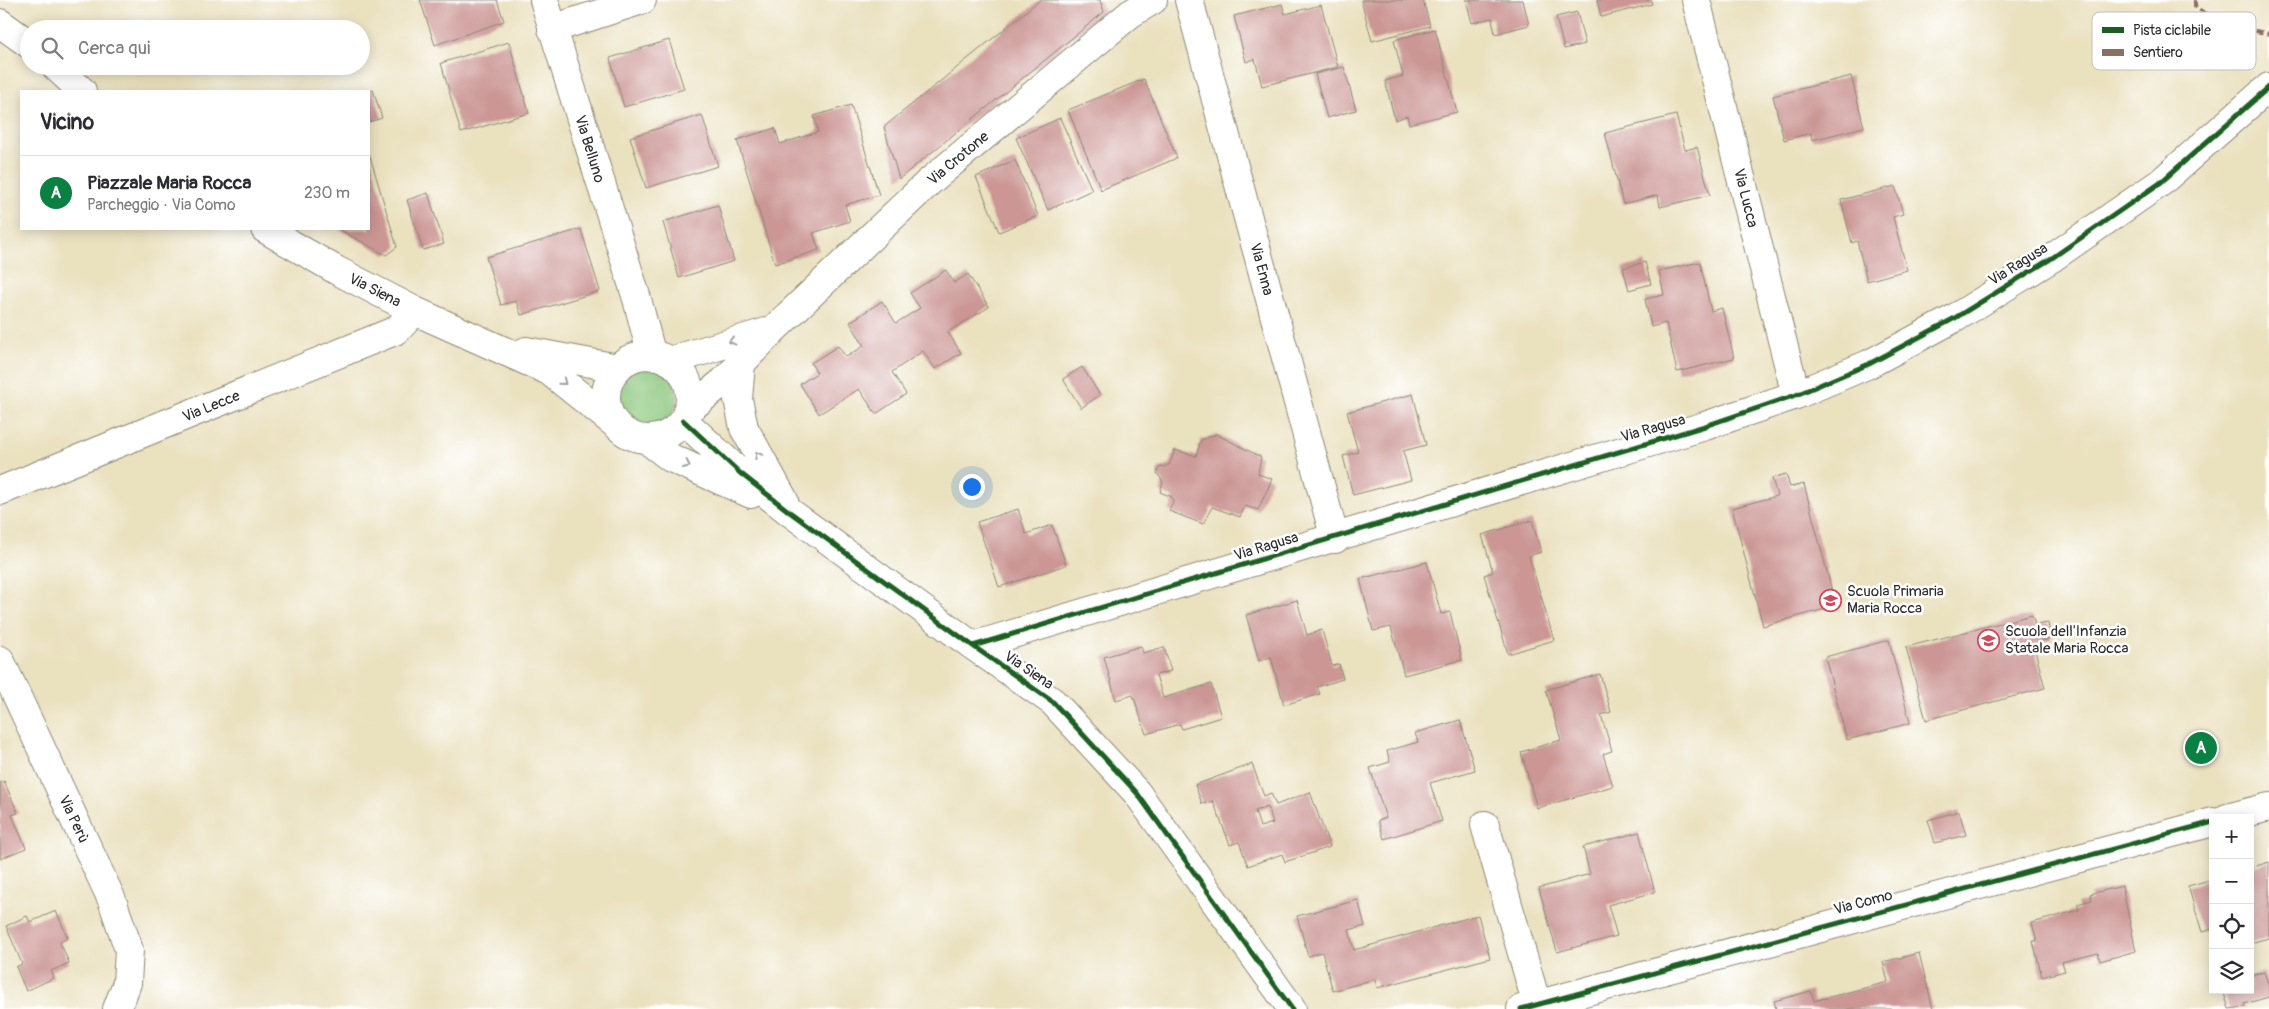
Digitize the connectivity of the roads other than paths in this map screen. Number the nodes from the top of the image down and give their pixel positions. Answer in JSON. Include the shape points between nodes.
{"nodes":[{"id":1,"x":544,"y":0,"type":"edge"},
{"id":2,"x":642,"y":0,"type":"edge"},
{"id":3,"x":1153,"y":0,"type":"edge"},
{"id":4,"x":1189,"y":0,"type":"edge"},
{"id":5,"x":1696,"y":0,"type":"edge"},
{"id":6,"x":1127,"y":7,"type":"edge"},
{"id":7,"x":0,"y":23,"type":"edge"},
{"id":8,"x":552,"y":29,"type":"junction"},
{"id":9,"x":20,"y":37,"type":"edge"},
{"id":10,"x":65,"y":75,"type":"edge"},
{"id":11,"x":2269,"y":87,"type":"edge"},
{"id":12,"x":81,"y":90,"type":"edge"},
{"id":13,"x":268,"y":230,"type":"edge"},
{"id":14,"x":415,"y":311,"type":"junction"},
{"id":15,"x":774,"y":330,"type":"junction"},
{"id":16,"x":489,"y":344,"type":"junction"},
{"id":17,"x":641,"y":362,"type":"junction"},
{"id":18,"x":741,"y":364,"type":"junction"},
{"id":19,"x":1796,"y":395,"type":"junction"},
{"id":20,"x":685,"y":415,"type":"junction"},
{"id":21,"x":619,"y":427,"type":"junction"},
{"id":22,"x":646,"y":439,"type":"junction"},
{"id":23,"x":0,"y":491,"type":"edge"},
{"id":24,"x":791,"y":512,"type":"junction"},
{"id":25,"x":1335,"y":539,"type":"junction"},
{"id":26,"x":973,"y":646,"type":"junction"},
{"id":27,"x":0,"y":660,"type":"edge"},
{"id":28,"x":2269,"y":807,"type":"edge"},
{"id":29,"x":2242,"y":814,"type":"edge"},
{"id":30,"x":2209,"y":823,"type":"edge"},
{"id":31,"x":1485,"y":825,"type":"dead end"},
{"id":32,"x":1529,"y":1007,"type":"edge"},
{"id":33,"x":116,"y":1009,"type":"edge"},
{"id":34,"x":1292,"y":1009,"type":"edge"}],
"edges":[{"from":1,"to":8,"type":"street","name":"Via Belluno"},
{"from":2,"to":8,"type":"street"},
{"from":3,"to":6,"type":"street","name":"Via Crotone"},
{"from":4,"to":25,"type":"street","name":"Via Enna"},
{"from":5,"to":19,"type":"street","name":"Via Lucca"},
{"from":6,"to":15,"type":"street","name":"Via Crotone","via":[[929,182]]},
{"from":7,"to":9,"type":"street"},
{"from":8,"to":17,"type":"street","name":"Via Belluno","via":[[637,299],[629,332]]},
{"from":10,"to":12,"type":"street"},
{"from":11,"to":19,"type":"street","name":"Via Ragusa","via":[[2160,183],[2052,258],[1938,327],[1869,364]]},
{"from":13,"to":14,"type":"street","name":"Via Siena"},
{"from":14,"to":16,"type":"street","name":"Via Siena"},
{"from":14,"to":23,"type":"street","name":"Via Lecce","via":[[398,330]]},
{"from":15,"to":17,"type":"street","name":"Via Crotone","one_way":true},
{"from":15,"to":18,"type":"street","name":"Via Crotone"},
{"from":16,"to":17,"type":"street","name":"Via Siena"},
{"from":16,"to":21,"type":"street","name":"Via Siena","one_way":true,"via":[[549,371]]},
{"from":17,"to":20,"type":"street","via":[[684,375],[690,403]]},
{"from":17,"to":21,"type":"street","via":[[608,385],[609,410]]},
{"from":18,"to":20,"type":"street","name":"Via Crotone"},
{"from":24,"to":18,"type":"street","one_way":true,"via":[[744,428],[738,399]]},
{"from":19,"to":25,"type":"street","name":"Via Ragusa"},
{"from":20,"to":22,"type":"street","via":[[668,434]]},
{"from":20,"to":24,"type":"street","name":"Via Siena","via":[[740,473]]},
{"from":21,"to":22,"type":"street","via":[[631,436]]},
{"from":22,"to":24,"type":"street","name":"Via Siena","one_way":true,"via":[[672,458]]},
{"from":24,"to":26,"type":"street","name":"Via Siena"},
{"from":25,"to":26,"type":"street","name":"Via Ragusa"},
{"from":26,"to":34,"type":"street","name":"Via Siena","via":[[1053,702],[1137,792]]},
{"from":27,"to":33,"type":"street","name":"Via Perù","via":[[112,900],[129,950],[127,983]]},
{"from":28,"to":29,"type":"street"},
{"from":30,"to":32,"type":"street","name":"Via Como"},
{"from":31,"to":32,"type":"street","name":"Via Como"}]}
